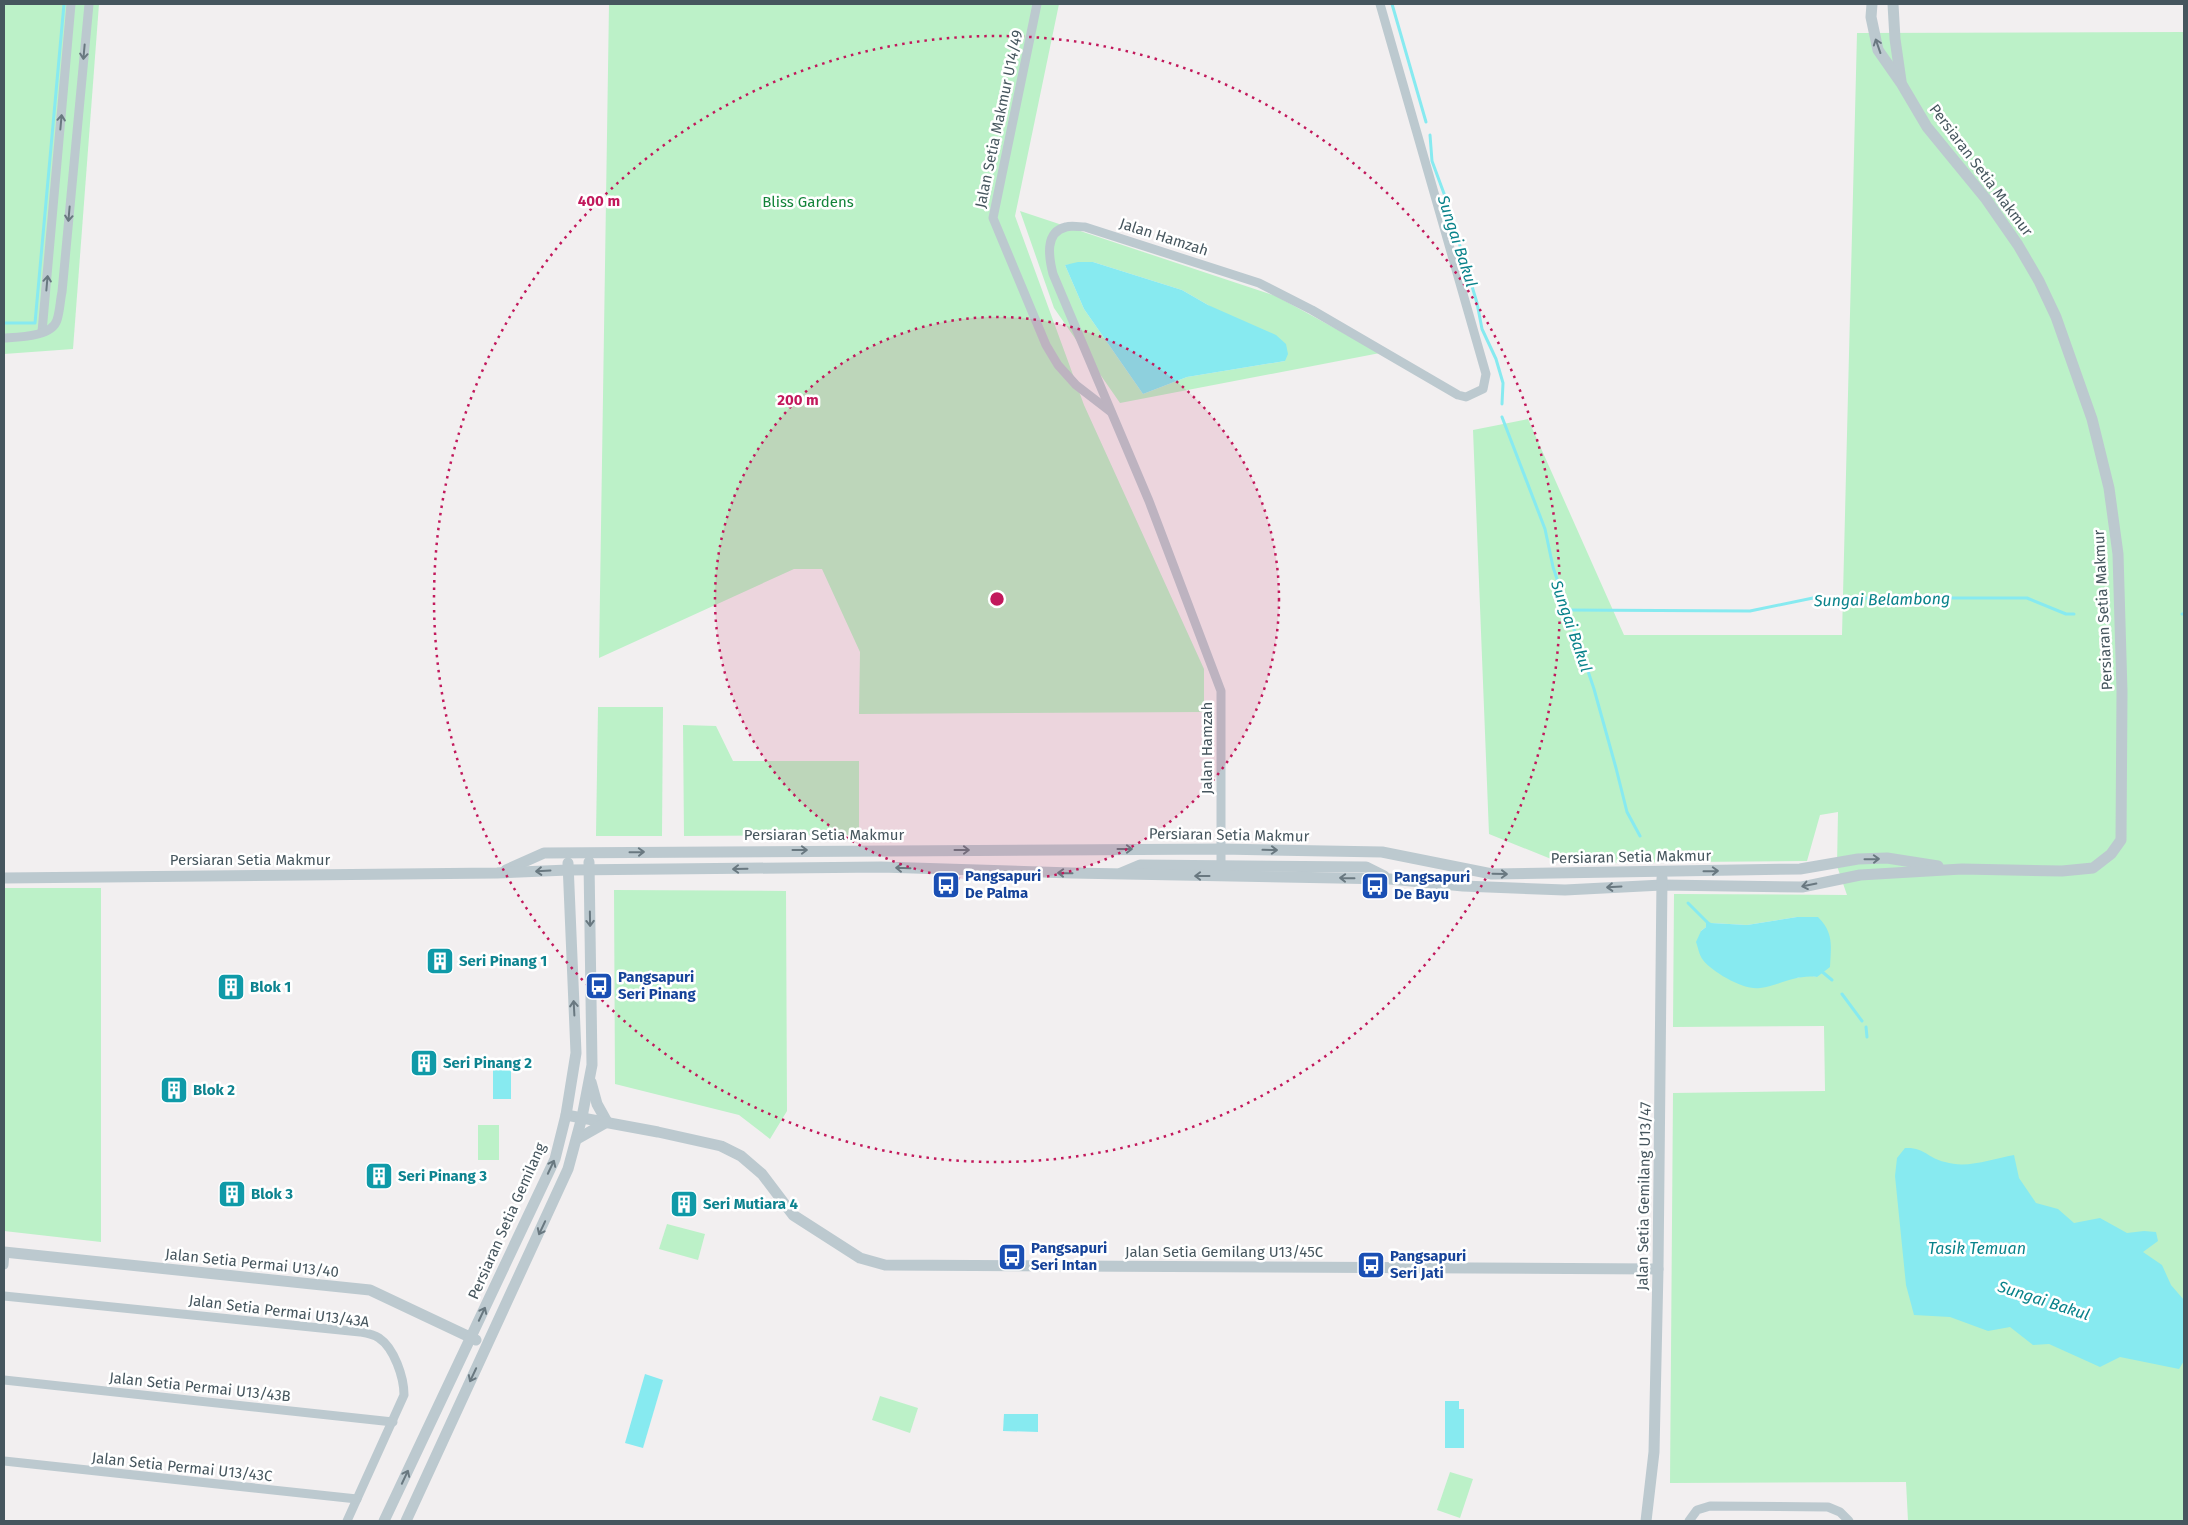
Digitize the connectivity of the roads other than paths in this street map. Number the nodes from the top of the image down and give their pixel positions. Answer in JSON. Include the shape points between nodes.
{"nodes":[{"id":1,"x":71,"y":4,"type":"edge"},
{"id":2,"x":89,"y":4,"type":"edge"},
{"id":3,"x":1037,"y":4,"type":"edge"},
{"id":4,"x":1380,"y":4,"type":"edge"},
{"id":5,"x":1872,"y":4,"type":"edge"},
{"id":6,"x":1893,"y":4,"type":"edge"},
{"id":7,"x":1901,"y":83,"type":"junction"},
{"id":8,"x":42,"y":332,"type":"junction"},
{"id":9,"x":4,"y":338,"type":"edge"},
{"id":10,"x":1111,"y":412,"type":"junction"},
{"id":11,"x":1221,"y":849,"type":"junction"},
{"id":12,"x":568,"y":853,"type":"junction"},
{"id":13,"x":588,"y":853,"type":"junction"},
{"id":14,"x":1221,"y":866,"type":"junction"},
{"id":15,"x":568,"y":870,"type":"junction"},
{"id":16,"x":589,"y":870,"type":"junction"},
{"id":17,"x":1962,"y":870,"type":"junction"},
{"id":18,"x":1662,"y":872,"type":"junction"},
{"id":19,"x":497,"y":874,"type":"junction"},
{"id":20,"x":1117,"y":874,"type":"junction"},
{"id":21,"x":4,"y":878,"type":"edge"},
{"id":22,"x":1390,"y":879,"type":"junction"},
{"id":23,"x":1662,"y":884,"type":"junction"},
{"id":24,"x":590,"y":1078,"type":"junction"},
{"id":25,"x":566,"y":1115,"type":"junction"},
{"id":26,"x":582,"y":1117,"type":"junction"},
{"id":27,"x":607,"y":1122,"type":"junction"},
{"id":28,"x":576,"y":1139,"type":"junction"},
{"id":29,"x":4,"y":1252,"type":"edge"},
{"id":30,"x":4,"y":1265,"type":"edge"},
{"id":31,"x":1658,"y":1269,"type":"junction"},
{"id":32,"x":4,"y":1296,"type":"edge"},
{"id":33,"x":471,"y":1337,"type":"junction"},
{"id":34,"x":487,"y":1344,"type":"junction"},
{"id":35,"x":4,"y":1380,"type":"edge"},
{"id":36,"x":393,"y":1422,"type":"junction"},
{"id":37,"x":4,"y":1462,"type":"edge"},
{"id":38,"x":357,"y":1499,"type":"junction"},
{"id":39,"x":347,"y":1521,"type":"edge"},
{"id":40,"x":384,"y":1521,"type":"edge"},
{"id":41,"x":406,"y":1521,"type":"edge"},
{"id":42,"x":1646,"y":1521,"type":"edge"},
{"id":43,"x":1689,"y":1521,"type":"edge"},
{"id":44,"x":1849,"y":1521,"type":"edge"}],
"edges":[{"from":8,"to":1,"type":"street","one_way":true},
{"from":2,"to":8,"type":"street","one_way":true,"via":[[62,292],[57,320],[54,326]]},
{"from":3,"to":10,"type":"street","name":"Jalan Setia Makmur U14/49","via":[[993,218],[1032,317],[1058,365],[1076,385]]},
{"from":4,"to":10,"type":"street","name":"Jalan Hamzah","via":[[1486,374],[1483,389],[1466,397],[1458,395],[1312,310],[1259,284],[1107,233],[1086,227],[1065,227],[1054,233],[1049,243],[1053,274]]},
{"from":7,"to":5,"type":"street","name":"Persiaran Setia Makmur","one_way":true,"via":[[1878,50]]},
{"from":6,"to":7,"type":"street"},
{"from":7,"to":17,"type":"street","name":"Persiaran Setia Makmur","via":[[1927,127],[1986,199],[2018,245],[2056,317],[2092,419],[2109,488],[2118,554],[2122,692],[2121,840],[2111,854],[2093,868],[2062,871]]},
{"from":8,"to":9,"type":"street"},
{"from":10,"to":11,"type":"street","name":"Jalan Hamzah","via":[[1149,501],[1221,691]]},
{"from":13,"to":11,"type":"street","name":"Persiaran Setia Makmur","one_way":true},
{"from":11,"to":14,"type":"street","name":"Jalan Hamzah"},
{"from":11,"to":18,"type":"street","name":"Persiaran Setia Makmur","one_way":true,"via":[[1382,852],[1492,874]]},
{"from":12,"to":13,"type":"street","name":"Persiaran Setia Makmur"},
{"from":12,"to":15,"type":"street","name":"Persiaran Setia Gemilang"},
{"from":12,"to":19,"type":"street","name":"Persiaran Setia Makmur","via":[[544,853]]},
{"from":13,"to":16,"type":"street"},
{"from":14,"to":20,"type":"street","via":[[1140,865]]},
{"from":14,"to":22,"type":"street","via":[[1366,867]]},
{"from":15,"to":16,"type":"street","name":"Persiaran Setia Makmur"},
{"from":15,"to":19,"type":"street","name":"Persiaran Setia Makmur","one_way":true},
{"from":25,"to":15,"type":"street","name":"Persiaran Setia Gemilang","one_way":true,"via":[[576,1052]]},
{"from":20,"to":16,"type":"street","name":"Persiaran Setia Makmur","one_way":true,"via":[[881,867]]},
{"from":16,"to":24,"type":"street","one_way":true,"via":[[593,1041]]},
{"from":18,"to":17,"type":"street","name":"Persiaran Setia Makmur","one_way":true,"via":[[1800,869],[1858,859],[1887,858]]},
{"from":17,"to":23,"type":"street","name":"Persiaran Setia Makmur","one_way":true,"via":[[1860,875],[1802,887]]},
{"from":18,"to":23,"type":"street","name":"Jalan Setia Gemilang U13/47"},
{"from":19,"to":21,"type":"street","name":"Persiaran Setia Makmur"},
{"from":22,"to":20,"type":"street","name":"Persiaran Setia Makmur","one_way":true},
{"from":23,"to":22,"type":"street","name":"Persiaran Setia Makmur","one_way":true,"via":[[1565,890]]},
{"from":23,"to":31,"type":"street","name":"Jalan Setia Gemilang U13/47"},
{"from":24,"to":26,"type":"street"},
{"from":24,"to":27,"type":"street","via":[[597,1104]]},
{"from":25,"to":26,"type":"street","name":"Jalan Setia Gemilang U13/45C"},
{"from":33,"to":25,"type":"street","name":"Persiaran Setia Gemilang","one_way":true,"via":[[555,1158]]},
{"from":26,"to":27,"type":"street","name":"Jalan Setia Gemilang U13/45C"},
{"from":26,"to":28,"type":"street"},
{"from":27,"to":28,"type":"street"},
{"from":27,"to":31,"type":"street","name":"Jalan Setia Gemilang U13/45C","via":[[721,1146],[741,1156],[762,1174],[793,1215],[860,1258],[885,1266]]},
{"from":28,"to":34,"type":"street","one_way":true,"via":[[568,1169],[551,1209]]},
{"from":29,"to":30,"type":"street"},
{"from":29,"to":33,"type":"street","name":"Jalan Setia Permai U13/40","via":[[370,1290]]},
{"from":31,"to":42,"type":"street","name":"Jalan Setia Gemilang U13/47","via":[[1654,1452]]},
{"from":32,"to":36,"type":"street","name":"Jalan Setia Permai U13/43A","via":[[373,1335],[389,1349],[404,1388],[403,1400]]},
{"from":33,"to":34,"type":"street","name":"Jalan Setia Permai U13/40"},
{"from":40,"to":33,"type":"street","name":"Persiaran Setia Gemilang","one_way":true},
{"from":34,"to":41,"type":"street","one_way":true},
{"from":35,"to":36,"type":"street","name":"Jalan Setia Permai U13/43B"},
{"from":36,"to":38,"type":"street","name":"Jalan Setia Permai U13/43A"},
{"from":37,"to":38,"type":"street","name":"Jalan Setia Permai U13/43C"},
{"from":38,"to":39,"type":"street","name":"Jalan Setia Permai U13/43A"},
{"from":43,"to":44,"type":"street","via":[[1697,1510],[1710,1506],[1828,1507]]}]}
